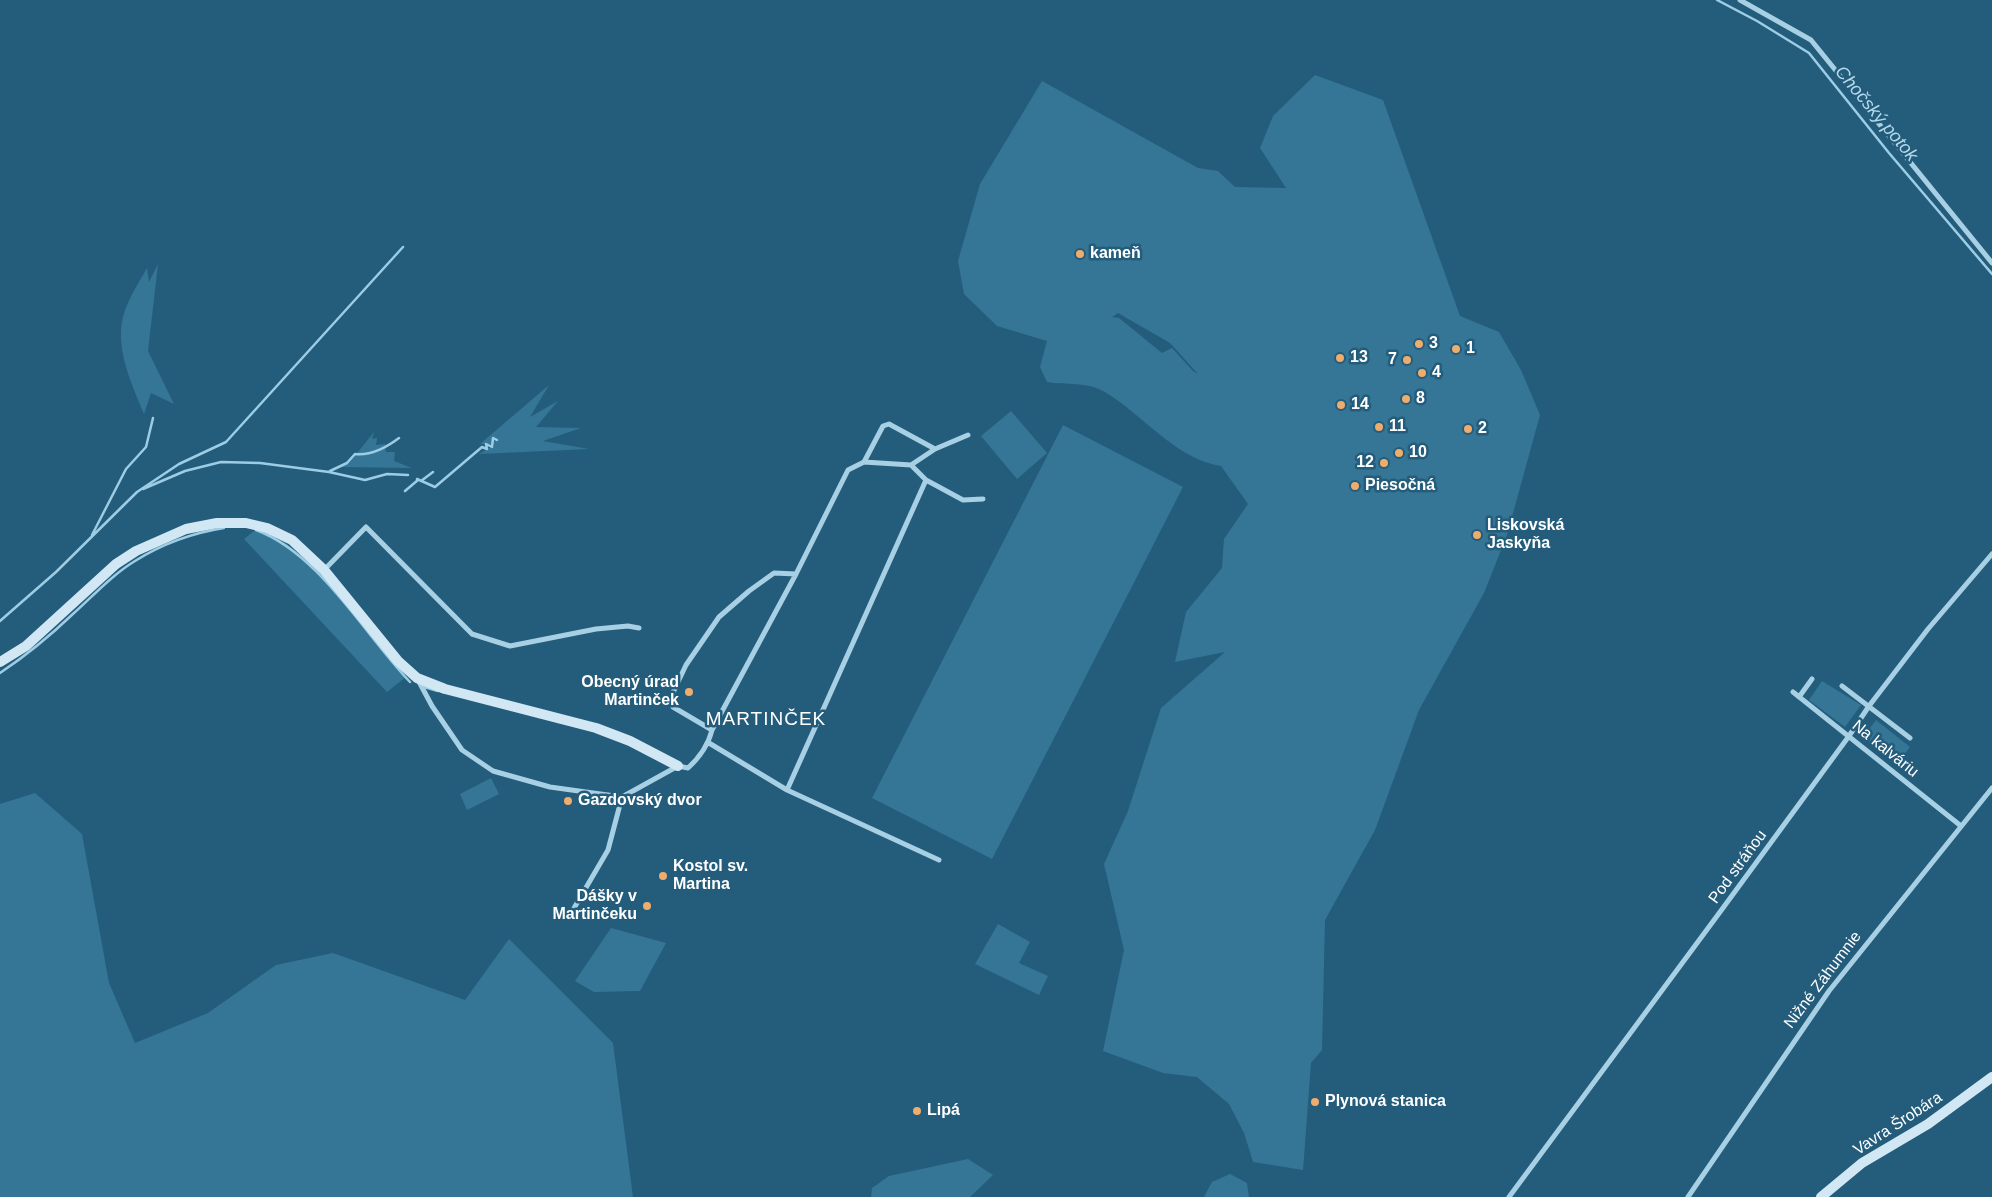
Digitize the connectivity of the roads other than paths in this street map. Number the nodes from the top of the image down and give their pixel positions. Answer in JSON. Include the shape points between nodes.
{"nodes":[{"id":1,"x":1740,"y":0,"type":"edge"},
{"id":2,"x":1992,"y":263,"type":"edge"},
{"id":3,"x":968,"y":435,"type":"dead end"},
{"id":4,"x":935,"y":449,"type":"junction"},
{"id":5,"x":864,"y":462,"type":"junction"},
{"id":6,"x":911,"y":465,"type":"junction"},
{"id":7,"x":926,"y":480,"type":"junction"},
{"id":8,"x":984,"y":499,"type":"dead end"},
{"id":9,"x":1992,"y":554,"type":"edge"},
{"id":10,"x":324,"y":570,"type":"junction"},
{"id":11,"x":796,"y":574,"type":"junction"},
{"id":12,"x":639,"y":628,"type":"dead end"},
{"id":13,"x":0,"y":662,"type":"edge"},
{"id":14,"x":417,"y":678,"type":"junction"},
{"id":15,"x":1812,"y":679,"type":"dead end"},
{"id":16,"x":1842,"y":686,"type":"dead end"},
{"id":17,"x":1793,"y":692,"type":"dead end"},
{"id":18,"x":1799,"y":697,"type":"junction"},
{"id":19,"x":1869,"y":706,"type":"junction"},
{"id":20,"x":712,"y":730,"type":"junction"},
{"id":21,"x":1849,"y":736,"type":"junction"},
{"id":22,"x":1910,"y":738,"type":"dead end"},
{"id":23,"x":709,"y":742,"type":"junction"},
{"id":24,"x":678,"y":766,"type":"junction"},
{"id":25,"x":1992,"y":788,"type":"edge"},
{"id":26,"x":787,"y":790,"type":"junction"},
{"id":27,"x":622,"y":797,"type":"junction"},
{"id":28,"x":1961,"y":826,"type":"junction"},
{"id":29,"x":939,"y":860,"type":"dead end"},
{"id":30,"x":570,"y":915,"type":"dead end"},
{"id":31,"x":1992,"y":1077,"type":"edge"},
{"id":32,"x":1509,"y":1197,"type":"edge"},
{"id":33,"x":1688,"y":1197,"type":"edge"},
{"id":34,"x":1821,"y":1197,"type":"edge"}],
"edges":[{"from":1,"to":2,"type":"street","via":[[1811,40]]},
{"from":3,"to":4,"type":"street"},
{"from":4,"to":5,"type":"street","via":[[888,424],[883,426]]},
{"from":4,"to":6,"type":"street"},
{"from":5,"to":6,"type":"street"},
{"from":5,"to":11,"type":"street","via":[[848,470]]},
{"from":6,"to":7,"type":"street"},
{"from":7,"to":8,"type":"street","via":[[963,500]]},
{"from":7,"to":26,"type":"street"},
{"from":9,"to":19,"type":"street","name":"Pod stráňou","via":[[1928,629]]},
{"from":10,"to":12,"type":"street","via":[[366,527],[472,634],[484,639],[510,646],[596,629]]},
{"from":10,"to":13,"type":"street","via":[[292,540],[267,528],[230,522],[186,529],[148,545],[116,564],[26,646]]},
{"from":10,"to":14,"type":"street","via":[[398,661]]},
{"from":11,"to":20,"type":"street"},
{"from":11,"to":20,"type":"street","via":[[774,573],[749,591],[719,617],[686,664],[672,692],[672,707]]},
{"from":14,"to":24,"type":"street","via":[[446,689],[596,728],[630,741]]},
{"from":14,"to":27,"type":"street","via":[[457,742],[476,761],[493,770],[550,787]]},
{"from":15,"to":18,"type":"street"},
{"from":16,"to":19,"type":"street"},
{"from":17,"to":18,"type":"street","name":"Na kalváriu"},
{"from":18,"to":21,"type":"street","name":"Na kalváriu"},
{"from":19,"to":21,"type":"street","name":"Pod stráňou"},
{"from":19,"to":22,"type":"street"},
{"from":20,"to":23,"type":"street"},
{"from":21,"to":28,"type":"street","name":"Na kalváriu"},
{"from":21,"to":32,"type":"street","name":"Pod stráňou"},
{"from":23,"to":24,"type":"street","via":[[688,768]]},
{"from":23,"to":26,"type":"street"},
{"from":24,"to":27,"type":"street"},
{"from":25,"to":28,"type":"street","name":"Nižné Záhumnie"},
{"from":26,"to":29,"type":"street"},
{"from":27,"to":30,"type":"street","via":[[608,850]]},
{"from":28,"to":33,"type":"street","name":"Nižné Záhumnie","via":[[1829,991]]},
{"from":31,"to":34,"type":"street","name":"Vavra Šrobára","via":[[1928,1124],[1862,1164]]}]}
